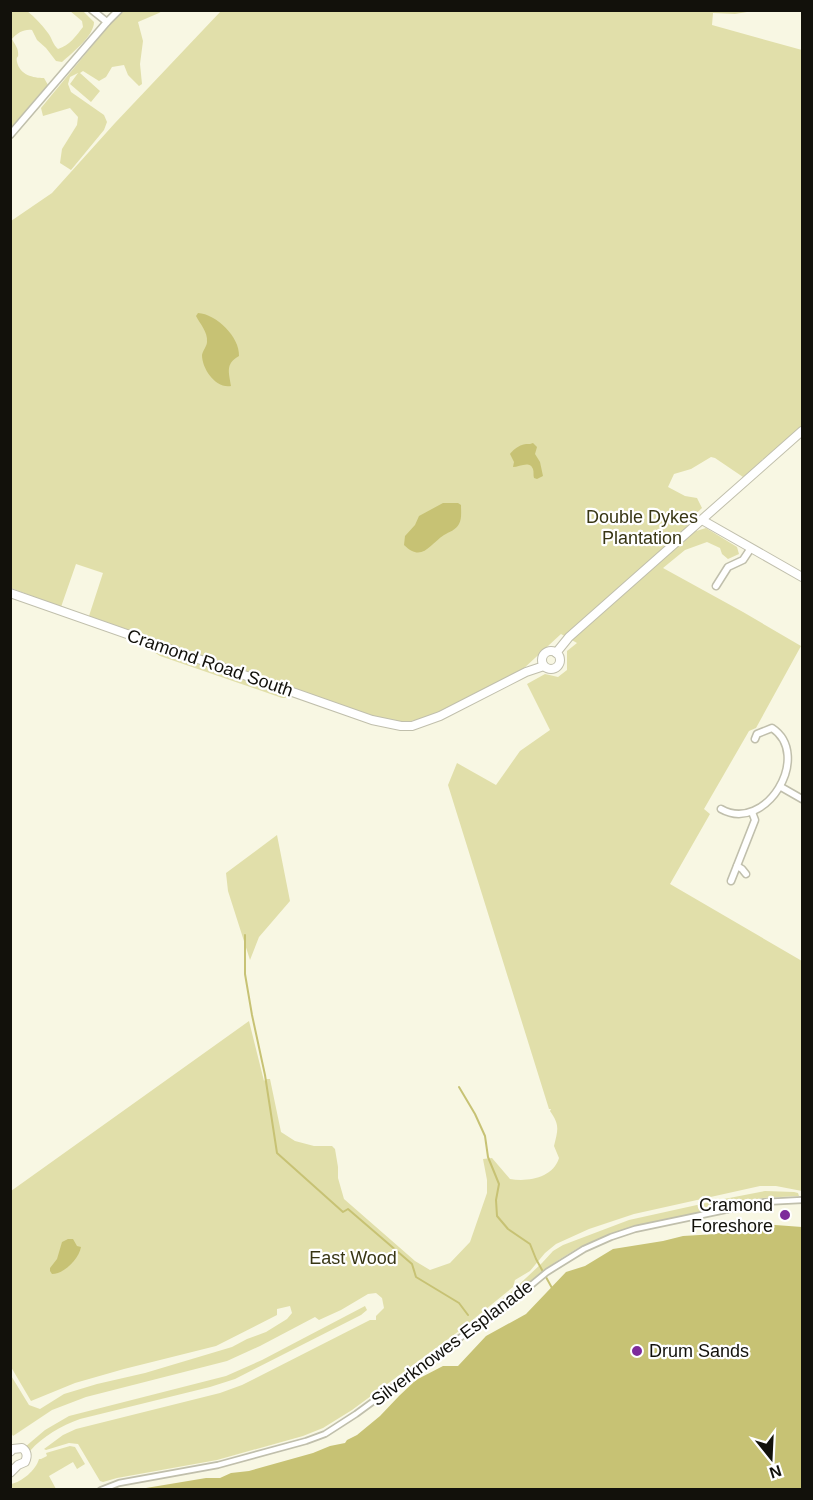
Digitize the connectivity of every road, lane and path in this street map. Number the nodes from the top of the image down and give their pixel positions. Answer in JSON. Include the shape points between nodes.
{"nodes":[{"id":1,"x":92,"y":10,"type":"edge"},
{"id":2,"x":118,"y":10,"type":"edge"},
{"id":3,"x":107,"y":22,"type":"junction"},
{"id":4,"x":10,"y":135,"type":"edge"},
{"id":5,"x":802,"y":431,"type":"edge"},
{"id":6,"x":702,"y":520,"type":"junction"},
{"id":7,"x":751,"y":548,"type":"junction"},
{"id":8,"x":802,"y":577,"type":"edge"},
{"id":9,"x":716,"y":586,"type":"dead end"},
{"id":10,"x":10,"y":593,"type":"edge"},
{"id":11,"x":556,"y":653,"type":"junction"},
{"id":12,"x":544,"y":666,"type":"junction"},
{"id":13,"x":755,"y":739,"type":"dead end"},
{"id":14,"x":781,"y":787,"type":"junction"},
{"id":15,"x":802,"y":799,"type":"edge"},
{"id":16,"x":721,"y":809,"type":"dead end"},
{"id":17,"x":752,"y":812,"type":"junction"},
{"id":18,"x":737,"y":866,"type":"junction"},
{"id":19,"x":746,"y":874,"type":"dead end"},
{"id":20,"x":730,"y":881,"type":"dead end"},
{"id":21,"x":802,"y":1200,"type":"edge"},
{"id":22,"x":12,"y":1448,"type":"edge"},
{"id":23,"x":14,"y":1463,"type":"edge"},
{"id":24,"x":10,"y":1473,"type":"edge"},
{"id":25,"x":101,"y":1490,"type":"edge"}],
"edges":[{"from":1,"to":3,"type":"street"},
{"from":2,"to":3,"type":"street"},
{"from":3,"to":4,"type":"street"},
{"from":5,"to":6,"type":"street"},
{"from":6,"to":7,"type":"street"},
{"from":6,"to":11,"type":"street","via":[[569,637]]},
{"from":7,"to":8,"type":"street"},
{"from":7,"to":9,"type":"street","via":[[743,560],[728,567]]},
{"from":10,"to":12,"type":"street","name":"Cramond Road South","via":[[372,720],[401,726],[440,716]]},
{"from":11,"to":12,"type":"street","via":[[545,654]]},
{"from":11,"to":12,"type":"street","via":[[558,666],[552,670]]},
{"from":13,"to":14,"type":"street","via":[[757,734],[772,728],[782,736],[788,771]]},
{"from":14,"to":15,"type":"street"},
{"from":14,"to":17,"type":"street"},
{"from":16,"to":17,"type":"street"},
{"from":17,"to":18,"type":"street","via":[[755,820]]},
{"from":18,"to":19,"type":"street"},
{"from":18,"to":20,"type":"street"},
{"from":21,"to":25,"type":"street","name":"Silverknowes Esplanade","via":[[764,1202],[611,1237],[547,1272],[495,1315],[325,1434],[218,1465],[119,1483]]},
{"from":22,"to":23,"type":"street","via":[[22,1448],[27,1454],[25,1462]]},
{"from":23,"to":24,"type":"street"}]}
